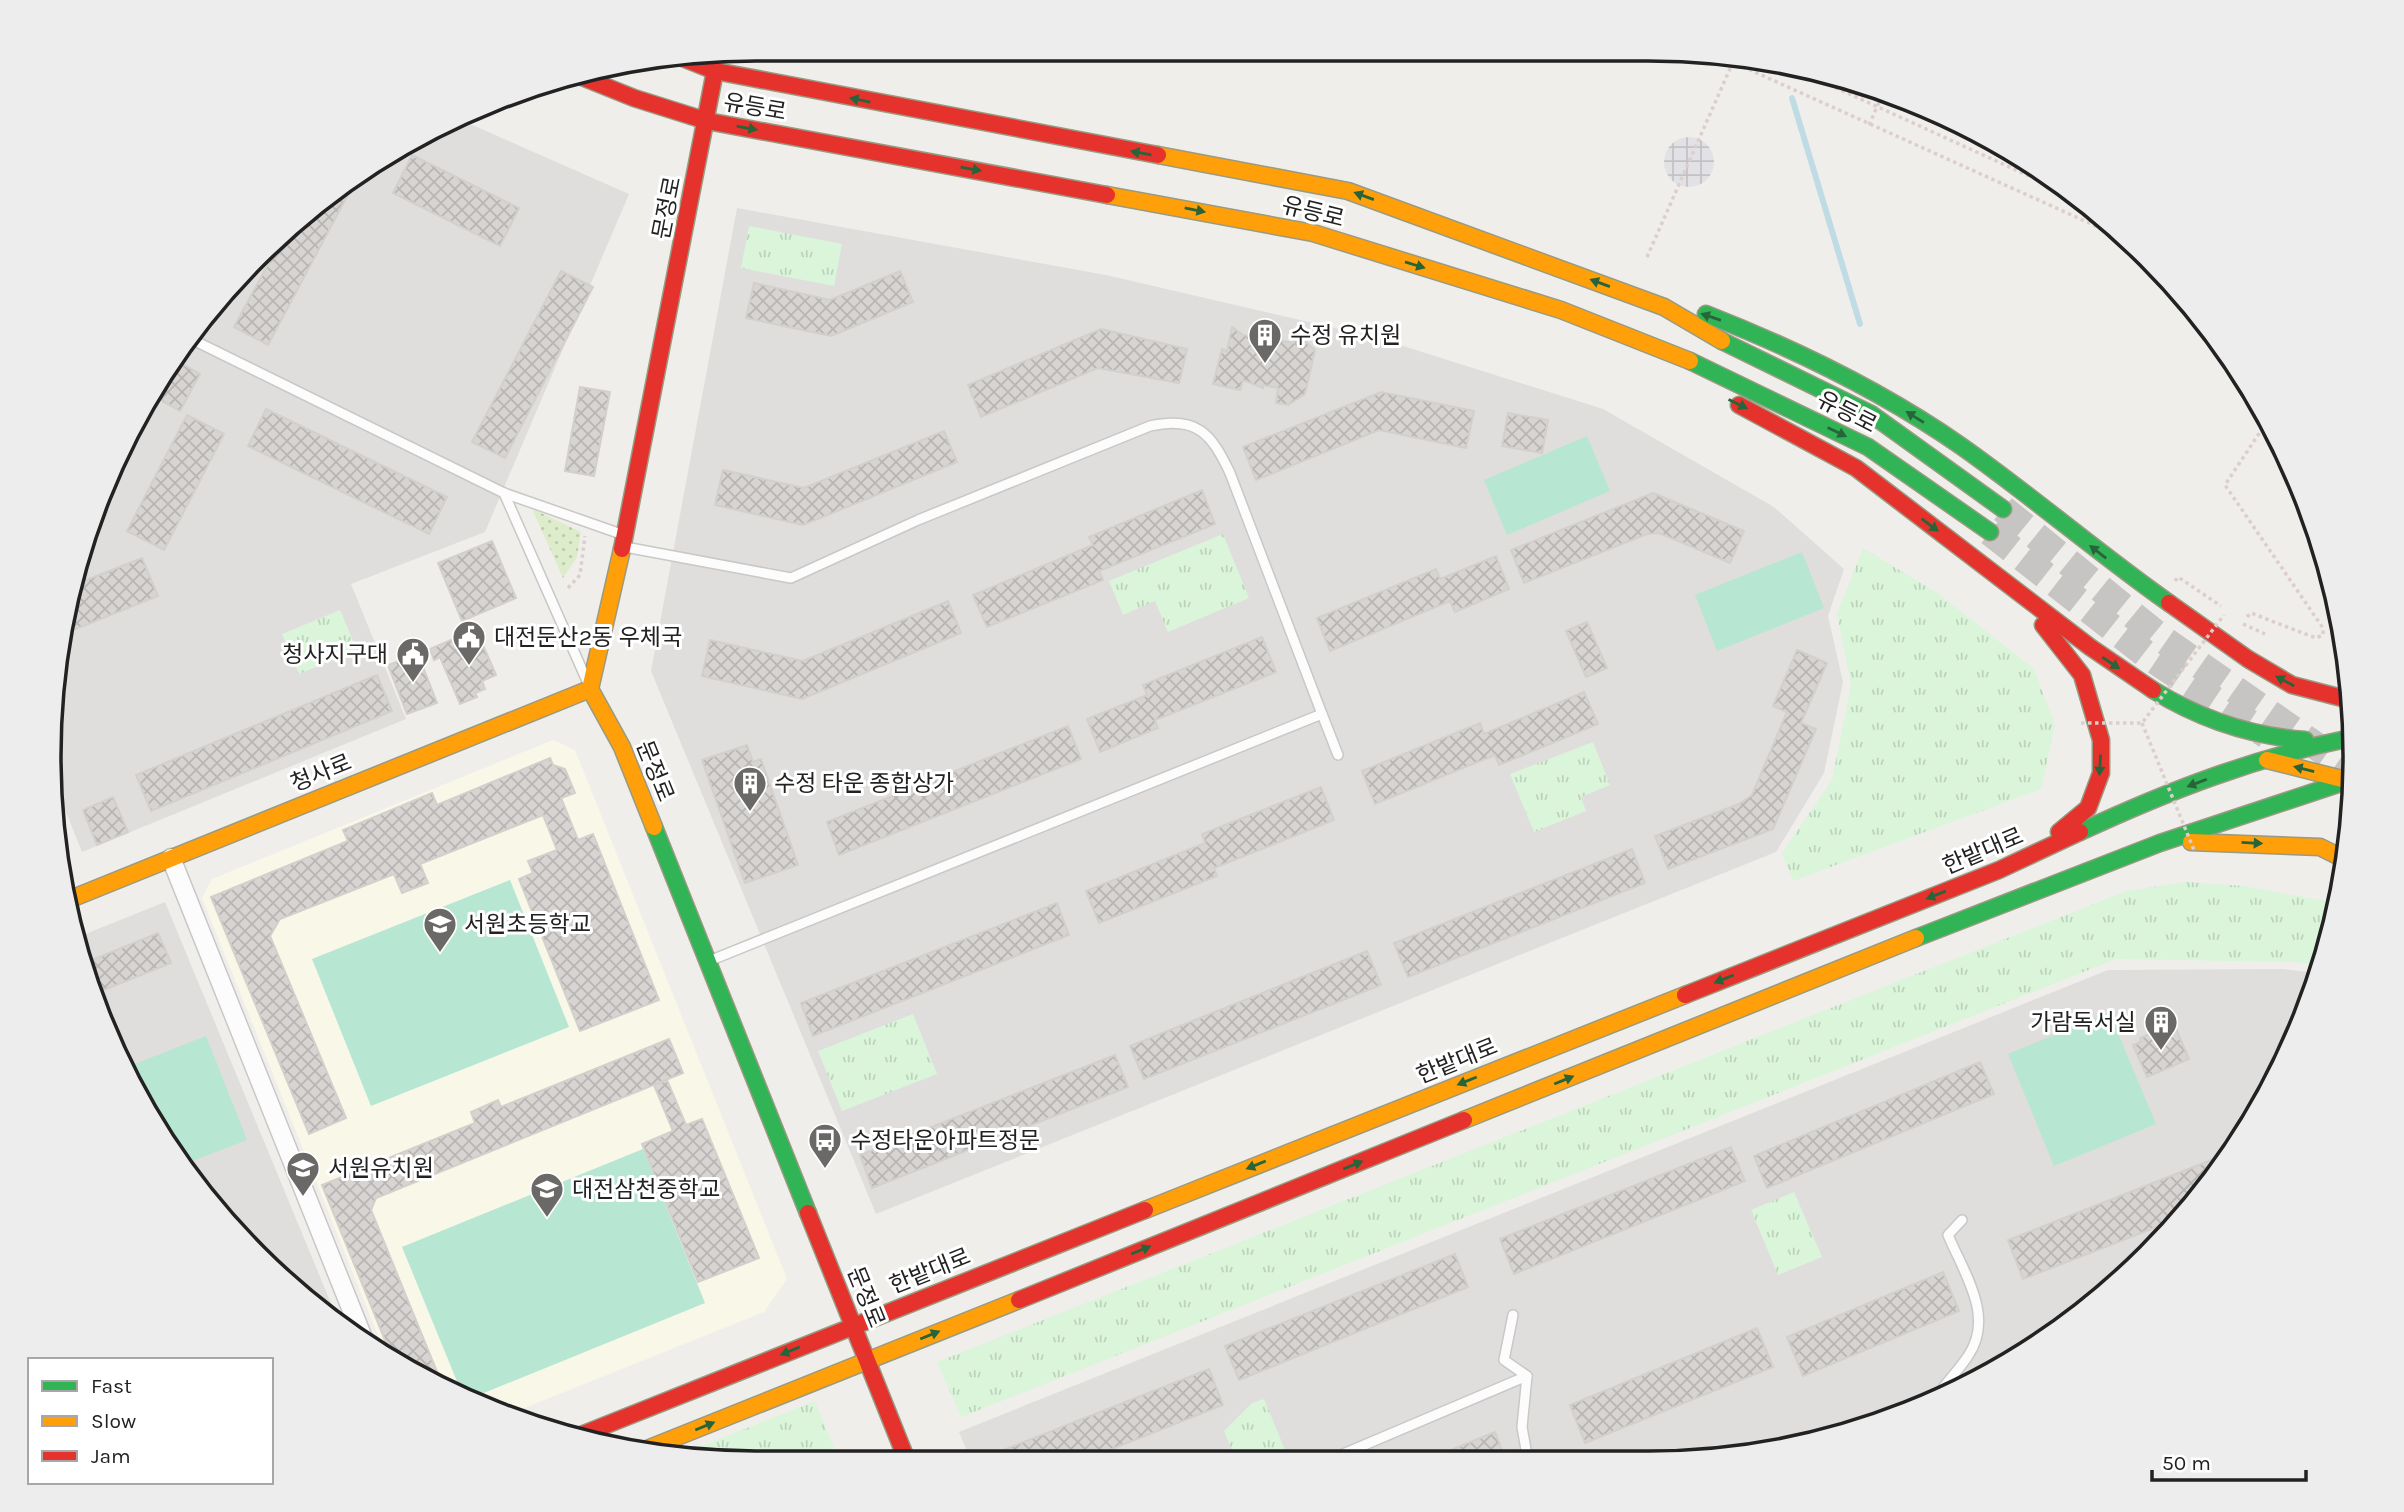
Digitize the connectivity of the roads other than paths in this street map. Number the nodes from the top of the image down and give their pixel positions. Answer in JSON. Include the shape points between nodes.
{"nodes":[{"id":1,"x":698,"y":64,"type":"edge"},
{"id":2,"x":715,"y":71,"type":"junction"},
{"id":3,"x":592,"y":81,"type":"edge"},
{"id":4,"x":707,"y":121,"type":"junction"},
{"id":5,"x":1664,"y":307,"type":"junction"},
{"id":6,"x":1642,"y":340,"type":"junction"},
{"id":7,"x":198,"y":342,"type":"edge"},
{"id":8,"x":1672,"y":372,"type":"dead end"},
{"id":9,"x":1729,"y":400,"type":"dead end"},
{"id":10,"x":504,"y":493,"type":"junction"},
{"id":11,"x":2003,"y":509,"type":"tunnel mouth"},
{"id":12,"x":1990,"y":532,"type":"tunnel mouth"},
{"id":13,"x":624,"y":541,"type":"junction"},
{"id":14,"x":2004,"y":580,"type":"junction"},
{"id":15,"x":590,"y":689,"type":"junction"},
{"id":16,"x":2340,"y":697,"type":"edge"},
{"id":17,"x":1322,"y":714,"type":"junction"},
{"id":18,"x":1339,"y":755,"type":"dead end"},
{"id":19,"x":2261,"y":758,"type":"junction"},
{"id":20,"x":2343,"y":761,"type":"edge"},
{"id":21,"x":2343,"y":763,"type":"edge"},
{"id":22,"x":2343,"y":763,"type":"edge"},
{"id":23,"x":2343,"y":766,"type":"edge"},
{"id":24,"x":2160,"y":843,"type":"junction"},
{"id":25,"x":2336,"y":855,"type":"edge"},
{"id":26,"x":171,"y":858,"type":"junction"},
{"id":27,"x":1999,"y":870,"type":"junction"},
{"id":28,"x":76,"y":897,"type":"edge"},
{"id":29,"x":708,"y":962,"type":"junction"},
{"id":30,"x":1962,"y":1220,"type":"dead end"},
{"id":31,"x":1513,"y":1315,"type":"dead end"},
{"id":32,"x":358,"y":1325,"type":"edge"},
{"id":33,"x":853,"y":1326,"type":"junction"},
{"id":34,"x":867,"y":1360,"type":"junction"},
{"id":35,"x":1527,"y":1376,"type":"junction"},
{"id":36,"x":1948,"y":1382,"type":"edge"},
{"id":37,"x":592,"y":1431,"type":"edge"},
{"id":38,"x":659,"y":1444,"type":"edge"},
{"id":39,"x":903,"y":1451,"type":"edge"},
{"id":40,"x":1350,"y":1451,"type":"edge"},
{"id":41,"x":1526,"y":1451,"type":"edge"}],
"edges":[{"from":1,"to":2,"type":"main road","name":"유등로"},
{"from":2,"to":4,"type":"main road","name":"문정로"},
{"from":5,"to":2,"type":"main road","name":"유등로","one_way":true,"via":[[1348,191]]},
{"from":3,"to":4,"type":"main road","name":"유등로"},
{"from":4,"to":6,"type":"main road","name":"유등로","one_way":true,"via":[[1312,233],[1561,310]]},
{"from":4,"to":13,"type":"main road","name":"문정로"},
{"from":5,"to":11,"type":"main road","name":"유등로","via":[[1871,414]]},
{"from":16,"to":5,"type":"main road","one_way":true,"via":[[2292,685],[2248,659],[2120,569],[1962,446],[1875,391],[1778,342],[1705,314]]},
{"from":6,"to":8,"type":"main road"},
{"from":6,"to":12,"type":"main road","name":"유등로","one_way":true,"via":[[1868,447]]},
{"from":7,"to":10,"type":"lane"},
{"from":9,"to":14,"type":"main road","one_way":true,"via":[[1855,467]]},
{"from":10,"to":13,"type":"lane"},
{"from":10,"to":15,"type":"lane"},
{"from":13,"to":15,"type":"main road","name":"문정로"},
{"from":13,"to":17,"type":"lane","via":[[791,578],[918,520],[1150,426],[1185,423],[1199,428],[1225,463]]},
{"from":14,"to":20,"type":"main road","one_way":true,"via":[[2106,660],[2164,698],[2236,728]]},
{"from":14,"to":27,"type":"main road","one_way":true,"via":[[2082,675],[2101,740],[2101,773],[2088,808],[2060,832]]},
{"from":15,"to":26,"type":"main road","name":"청사로"},
{"from":15,"to":29,"type":"main road","name":"문정로","via":[[622,747]]},
{"from":17,"to":18,"type":"lane"},
{"from":17,"to":29,"type":"lane"},
{"from":19,"to":21,"type":"main road","name":"한밭대로"},
{"from":22,"to":19,"type":"main road","one_way":true},
{"from":19,"to":27,"type":"main road","name":"한밭대로","one_way":true,"via":[[2149,801]]},
{"from":23,"to":24,"type":"main road"},
{"from":24,"to":25,"type":"main road","one_way":true,"via":[[2320,847]]},
{"from":34,"to":24,"type":"main road","one_way":true},
{"from":26,"to":28,"type":"main road","name":"청사로"},
{"from":26,"to":32,"type":"street"},
{"from":27,"to":33,"type":"main road","name":"한밭대로","one_way":true},
{"from":29,"to":33,"type":"main road","name":"문정로"},
{"from":30,"to":36,"type":"lane","via":[[1948,1235],[1981,1314],[1969,1355]]},
{"from":31,"to":35,"type":"lane","via":[[1504,1360]]},
{"from":33,"to":34,"type":"main road","name":"문정로"},
{"from":33,"to":37,"type":"main road","name":"한밭대로","one_way":true},
{"from":38,"to":34,"type":"main road","one_way":true},
{"from":34,"to":39,"type":"main road","name":"문정로"},
{"from":35,"to":40,"type":"lane"},
{"from":35,"to":41,"type":"lane","via":[[1522,1427]]}]}
